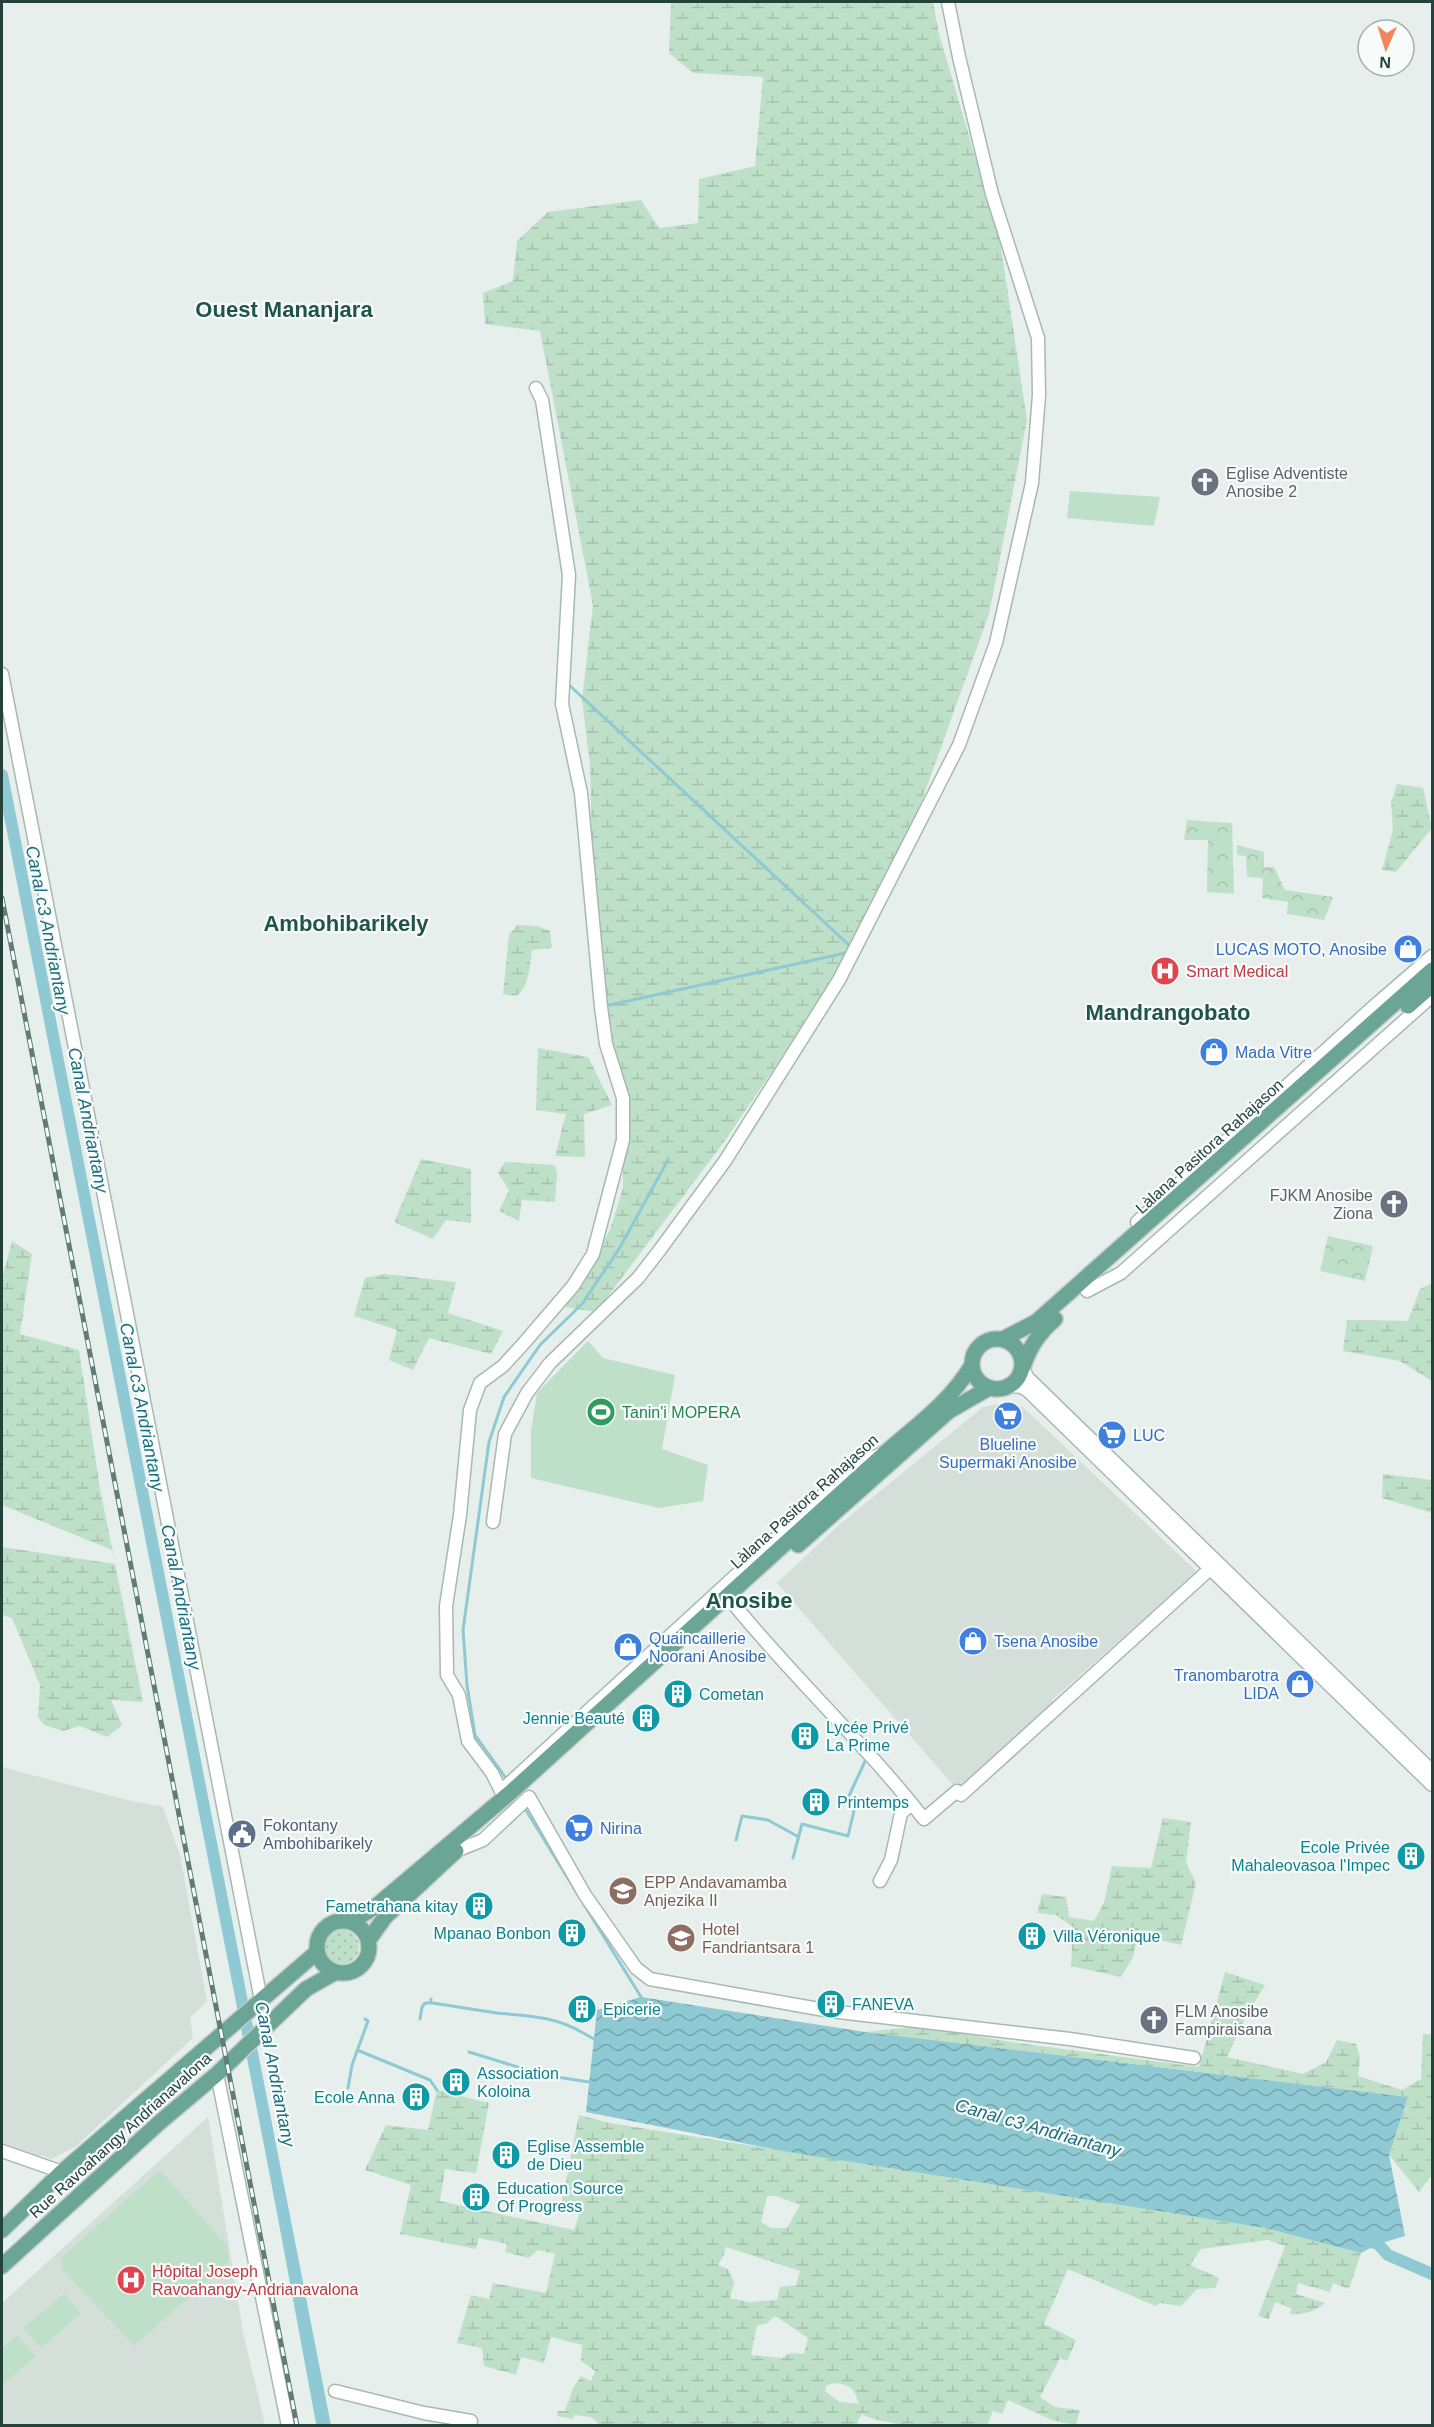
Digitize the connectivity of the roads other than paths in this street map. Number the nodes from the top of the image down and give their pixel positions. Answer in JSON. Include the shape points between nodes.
{"nodes":[{"id":1,"x":948,"y":2,"type":"edge"},
{"id":2,"x":536,"y":388,"type":"dead end"},
{"id":3,"x":2,"y":674,"type":"edge"},
{"id":4,"x":1432,"y":956,"type":"edge"},
{"id":5,"x":1432,"y":970,"type":"edge"},
{"id":6,"x":1432,"y":985,"type":"edge"},
{"id":7,"x":1432,"y":996,"type":"edge"},
{"id":8,"x":1083,"y":1288,"type":"junction"},
{"id":9,"x":1002,"y":1339,"type":"junction"},
{"id":10,"x":972,"y":1365,"type":"junction"},
{"id":11,"x":1023,"y":1367,"type":"junction"},
{"id":12,"x":1011,"y":1386,"type":"junction"},
{"id":13,"x":989,"y":1388,"type":"junction"},
{"id":14,"x":493,"y":1522,"type":"dead end"},
{"id":15,"x":1210,"y":1569,"type":"junction"},
{"id":16,"x":736,"y":1607,"type":"dead end"},
{"id":17,"x":1432,"y":1771,"type":"edge"},
{"id":18,"x":1432,"y":1785,"type":"edge"},
{"id":19,"x":516,"y":1791,"type":"junction"},
{"id":20,"x":912,"y":1803,"type":"junction"},
{"id":21,"x":453,"y":1848,"type":"junction"},
{"id":22,"x":880,"y":1881,"type":"dead end"},
{"id":23,"x":351,"y":1922,"type":"junction"},
{"id":24,"x":368,"y":1941,"type":"junction"},
{"id":25,"x":317,"y":1952,"type":"junction"},
{"id":26,"x":336,"y":1972,"type":"junction"},
{"id":27,"x":261,"y":2000,"type":"junction"},
{"id":28,"x":1194,"y":2058,"type":"dead end"},
{"id":29,"x":217,"y":2074,"type":"junction"},
{"id":30,"x":2,"y":2151,"type":"edge"},
{"id":31,"x":62,"y":2172,"type":"junction"},
{"id":32,"x":2,"y":2230,"type":"edge"},
{"id":33,"x":2,"y":2266,"type":"edge"},
{"id":34,"x":335,"y":2391,"type":"dead end"},
{"id":35,"x":288,"y":2426,"type":"edge"},
{"id":36,"x":469,"y":2426,"type":"edge"}],
"edges":[{"from":1,"to":14,"type":"street","via":[[992,194],[1038,338],[1039,395],[1032,483],[996,643],[959,745],[833,989],[725,1161],[659,1251],[638,1278],[550,1363],[527,1393],[506,1434]]},
{"from":2,"to":19,"type":"street","via":[[542,400],[569,575],[562,704],[581,793],[606,1044],[623,1098],[623,1140],[593,1254],[573,1286],[524,1343],[480,1383],[470,1410],[446,1606],[447,1675],[459,1695],[468,1741],[492,1773]]},
{"from":3,"to":27,"type":"street"},
{"from":4,"to":8,"type":"street","via":[[1104,1253]]},
{"from":5,"to":8,"type":"main road","name":"Làlana Pasitora Rahajason"},
{"from":6,"to":8,"type":"main road","name":"Làlana Pasitora Rahajason"},
{"from":7,"to":8,"type":"street","via":[[1121,1273]]},
{"from":8,"to":9,"type":"main road","name":"Làlana Pasitora Rahajason","via":[[1032,1324]]},
{"from":8,"to":11,"type":"main road","name":"Làlana Pasitora Rahajason","via":[[1040,1332]]},
{"from":9,"to":10,"type":"main road","via":[[981,1345]]},
{"from":9,"to":11,"type":"main road","via":[[1020,1352]]},
{"from":10,"to":13,"type":"main road","via":[[977,1379]]},
{"from":10,"to":19,"type":"main road","name":"Làlana Pasitora Rahajason","via":[[941,1405]]},
{"from":11,"to":12,"type":"main road"},
{"from":11,"to":17,"type":"street","via":[[1028,1377]]},
{"from":12,"to":13,"type":"main road"},
{"from":12,"to":15,"type":"street","via":[[1028,1391]]},
{"from":13,"to":19,"type":"main road","name":"Làlana Pasitora Rahajason","via":[[949,1411]]},
{"from":15,"to":18,"type":"street"},
{"from":15,"to":20,"type":"street","via":[[961,1795],[957,1791],[924,1819]]},
{"from":16,"to":20,"type":"street"},
{"from":19,"to":21,"type":"main road"},
{"from":19,"to":28,"type":"street","via":[[636,1968],[650,1979],[830,2011],[1059,2037]]},
{"from":20,"to":22,"type":"street","via":[[901,1813],[896,1842]]},
{"from":21,"to":23,"type":"main road"},
{"from":21,"to":24,"type":"main road","via":[[385,1917]]},
{"from":23,"to":24,"type":"main road","via":[[362,1929]]},
{"from":23,"to":25,"type":"main road","via":[[333,1922],[325,1927],[317,1940]]},
{"from":24,"to":26,"type":"main road","via":[[360,1966]]},
{"from":25,"to":26,"type":"main road","via":[[324,1964]]},
{"from":25,"to":27,"type":"main road","name":"Rue Ravoahangy Andrianavalona"},
{"from":26,"to":29,"type":"main road","name":"Rue Ravoahangy Andrianavalona","via":[[306,1989]]},
{"from":27,"to":31,"type":"main road","name":"Rue Ravoahangy Andrianavalona"},
{"from":29,"to":33,"type":"main road","name":"Rue Ravoahangy Andrianavalona"},
{"from":29,"to":35,"type":"street"},
{"from":30,"to":31,"type":"street"},
{"from":31,"to":32,"type":"main road","name":"Rue Ravoahangy Andrianavalona"},
{"from":34,"to":36,"type":"street","via":[[471,2421]]}]}
